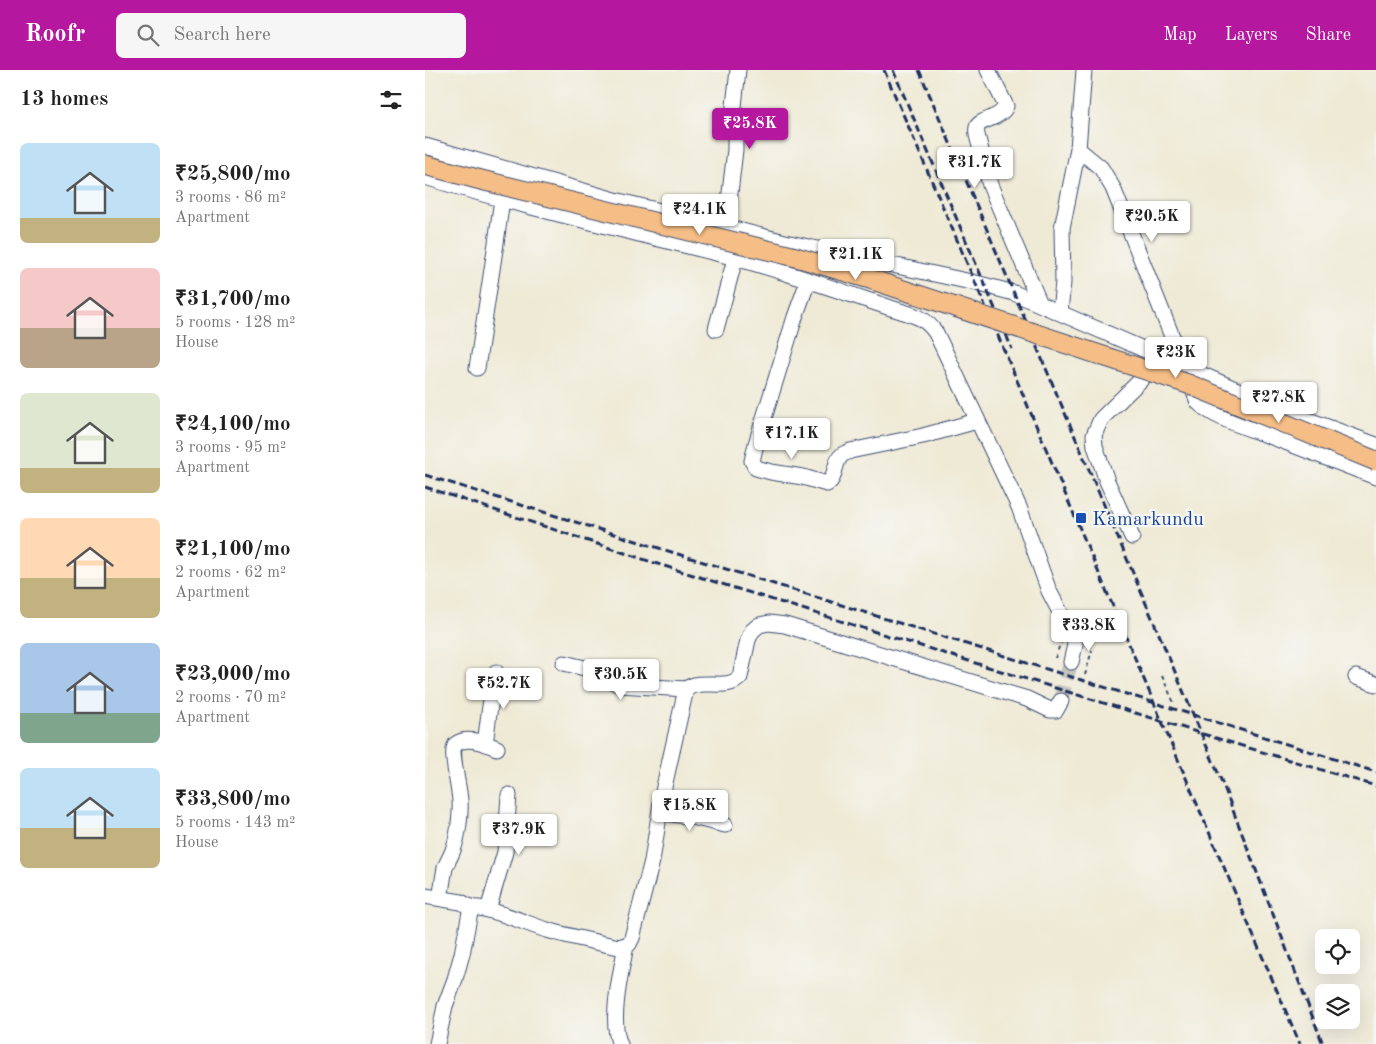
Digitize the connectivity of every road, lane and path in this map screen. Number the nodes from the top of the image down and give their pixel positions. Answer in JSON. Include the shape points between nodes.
{"nodes":[{"id":1,"x":738,"y":70,"type":"edge"},
{"id":2,"x":989,"y":70,"type":"edge"},
{"id":3,"x":1084,"y":70,"type":"edge"},
{"id":4,"x":425,"y":146,"type":"edge"},
{"id":5,"x":1078,"y":149,"type":"junction"},
{"id":6,"x":425,"y":165,"type":"edge"},
{"id":7,"x":425,"y":177,"type":"edge"},
{"id":8,"x":501,"y":199,"type":"junction"},
{"id":9,"x":726,"y":226,"type":"junction"},
{"id":10,"x":735,"y":258,"type":"junction"},
{"id":11,"x":808,"y":281,"type":"junction"},
{"id":12,"x":1040,"y":304,"type":"junction"},
{"id":13,"x":1060,"y":312,"type":"junction"},
{"id":14,"x":716,"y":329,"type":"dead end"},
{"id":15,"x":1163,"y":357,"type":"junction"},
{"id":16,"x":1185,"y":367,"type":"junction"},
{"id":17,"x":477,"y":368,"type":"dead end"},
{"id":18,"x":977,"y":420,"type":"junction"},
{"id":19,"x":1376,"y":446,"type":"edge"},
{"id":20,"x":1376,"y":461,"type":"edge"},
{"id":21,"x":1376,"y":477,"type":"edge"},
{"id":22,"x":1132,"y":537,"type":"dead end"},
{"id":23,"x":1069,"y":644,"type":"dead end"},
{"id":24,"x":1092,"y":650,"type":"dead end"},
{"id":25,"x":1055,"y":658,"type":"dead end"},
{"id":26,"x":1071,"y":662,"type":"tunnel mouth"},
{"id":27,"x":564,"y":663,"type":"dead end"},
{"id":28,"x":496,"y":672,"type":"dead end"},
{"id":29,"x":1085,"y":675,"type":"dead end"},
{"id":30,"x":1162,"y":676,"type":"dead end"},
{"id":31,"x":1356,"y":678,"type":"dead end"},
{"id":32,"x":1376,"y":684,"type":"edge"},
{"id":33,"x":686,"y":689,"type":"junction"},
{"id":34,"x":1061,"y":701,"type":"dead end"},
{"id":35,"x":1173,"y":703,"type":"dead end"},
{"id":36,"x":509,"y":795,"type":"dead end"},
{"id":37,"x":660,"y":812,"type":"junction"},
{"id":38,"x":725,"y":825,"type":"dead end"},
{"id":39,"x":432,"y":897,"type":"edge"},
{"id":40,"x":472,"y":908,"type":"junction"},
{"id":41,"x":489,"y":910,"type":"junction"},
{"id":42,"x":626,"y":946,"type":"junction"},
{"id":43,"x":437,"y":1044,"type":"edge"},
{"id":44,"x":620,"y":1044,"type":"edge"}],
"edges":[{"from":1,"to":9,"type":"street","via":[[733,115],[735,150]]},
{"from":2,"to":12,"type":"street","via":[[1006,106],[1003,112],[979,124],[977,135],[990,184]]},
{"from":3,"to":5,"type":"street"},
{"from":4,"to":9,"type":"street","via":[[615,200]]},
{"from":5,"to":13,"type":"street","via":[[1062,228]]},
{"from":5,"to":16,"type":"street","via":[[1101,168],[1113,188]]},
{"from":6,"to":20,"type":"main road","bridge":true,"via":[[796,257],[864,277],[1188,384]]},
{"from":7,"to":8,"type":"street"},
{"from":8,"to":10,"type":"street"},
{"from":8,"to":17,"type":"street"},
{"from":9,"to":12,"type":"street","via":[[1014,292]]},
{"from":10,"to":11,"type":"street"},
{"from":10,"to":14,"type":"street"},
{"from":11,"to":18,"type":"street","via":[[921,318],[930,324]]},
{"from":11,"to":18,"type":"street","via":[[756,444],[752,461],[756,468],[827,484],[838,459],[849,451],[923,436]]},
{"from":12,"to":13,"type":"street"},
{"from":13,"to":15,"type":"street"},
{"from":15,"to":16,"type":"street"},
{"from":15,"to":22,"type":"street","via":[[1101,419],[1094,435],[1107,481]]},
{"from":16,"to":19,"type":"street"},
{"from":16,"to":21,"type":"street","via":[[1198,402],[1208,412]]},
{"from":18,"to":26,"type":"street","via":[[1019,506],[1049,591],[1074,639]]},
{"from":23,"to":25,"type":"path","via":[[1061,642]]},
{"from":24,"to":29,"type":"path"},
{"from":27,"to":33,"type":"street","via":[[593,670],[619,686]]},
{"from":28,"to":39,"type":"street","via":[[490,706],[491,746],[468,740],[454,747],[460,813],[455,843]]},
{"from":30,"to":35,"type":"path"},
{"from":31,"to":32,"type":"street"},
{"from":33,"to":34,"type":"street","via":[[696,684],[736,681],[740,677],[752,631],[769,623],[795,628],[1018,696],[1050,710],[1056,710]]},
{"from":33,"to":37,"type":"street"},
{"from":36,"to":41,"type":"street","via":[[505,852]]},
{"from":37,"to":38,"type":"street"},
{"from":37,"to":42,"type":"street","via":[[652,861],[632,938]]},
{"from":39,"to":40,"type":"street","via":[[461,902]]},
{"from":40,"to":41,"type":"street"},
{"from":40,"to":43,"type":"street"},
{"from":41,"to":42,"type":"street","via":[[546,930]]},
{"from":42,"to":44,"type":"street","via":[[617,1006],[616,1035]]}]}
